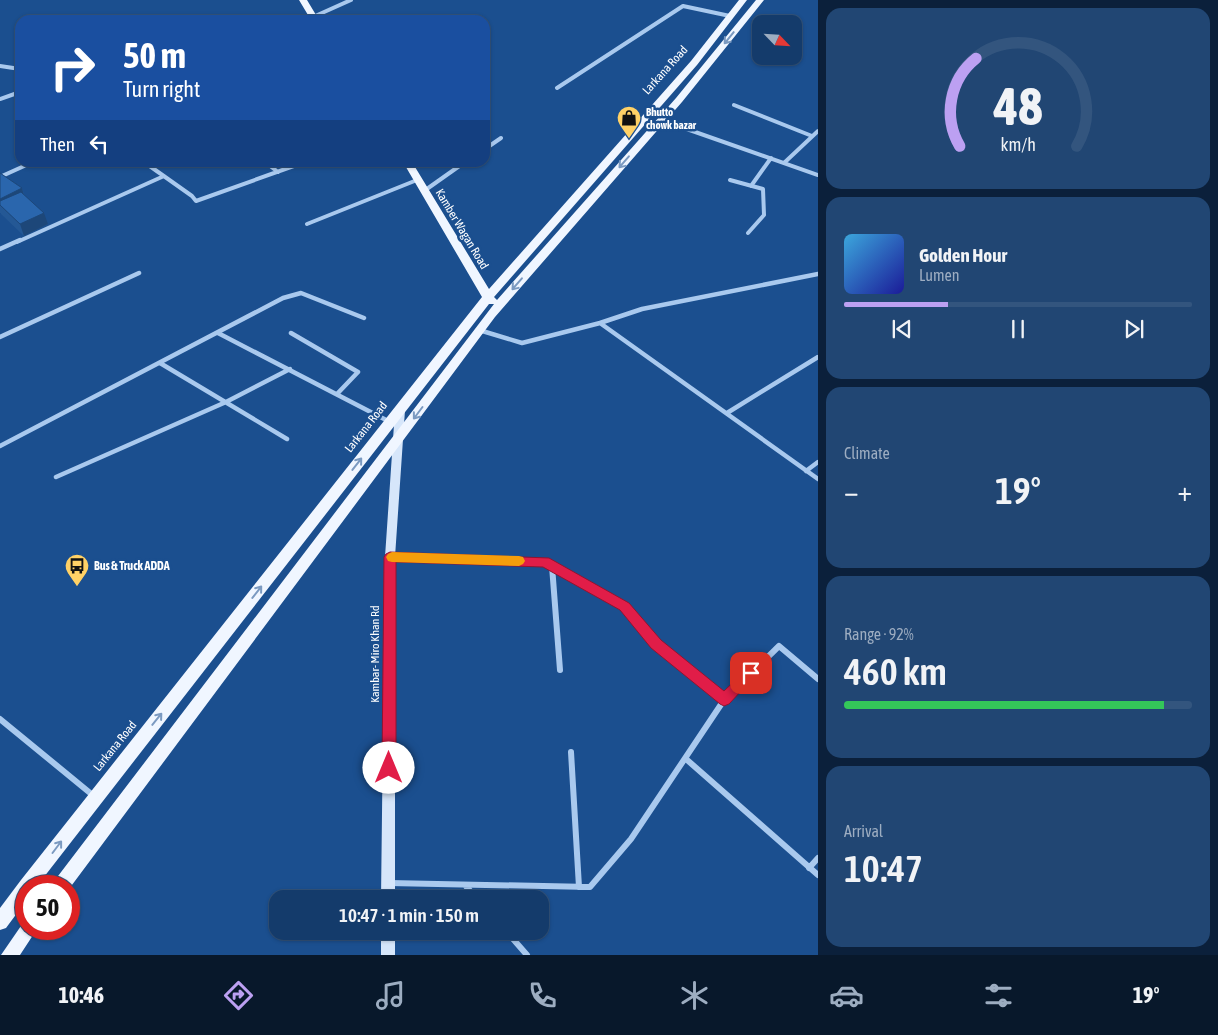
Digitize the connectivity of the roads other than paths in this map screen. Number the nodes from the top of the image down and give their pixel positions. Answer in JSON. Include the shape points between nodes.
{"nodes":[{"id":1,"x":303,"y":0,"type":"edge"},
{"id":2,"x":351,"y":0,"type":"edge"},
{"id":3,"x":743,"y":0,"type":"edge"},
{"id":4,"x":760,"y":0,"type":"edge"},
{"id":5,"x":312,"y":15,"type":"edge"},
{"id":6,"x":322,"y":15,"type":"edge"},
{"id":7,"x":730,"y":16,"type":"junction"},
{"id":8,"x":0,"y":66,"type":"edge"},
{"id":9,"x":15,"y":68,"type":"edge"},
{"id":10,"x":557,"y":88,"type":"dead end"},
{"id":11,"x":15,"y":94,"type":"edge"},
{"id":12,"x":0,"y":99,"type":"edge"},
{"id":13,"x":734,"y":105,"type":"dead end"},
{"id":14,"x":661,"y":120,"type":"junction"},
{"id":15,"x":818,"y":131,"type":"edge"},
{"id":16,"x":812,"y":136,"type":"junction"},
{"id":17,"x":500,"y":138,"type":"dead end"},
{"id":18,"x":490,"y":145,"type":"edge"},
{"id":19,"x":771,"y":158,"type":"junction"},
{"id":20,"x":784,"y":163,"type":"junction"},
{"id":21,"x":22,"y":167,"type":"edge"},
{"id":22,"x":151,"y":167,"type":"edge"},
{"id":23,"x":272,"y":167,"type":"edge"},
{"id":24,"x":292,"y":167,"type":"edge"},
{"id":25,"x":410,"y":167,"type":"edge"},
{"id":26,"x":459,"y":167,"type":"edge"},
{"id":27,"x":278,"y":172,"type":"junction"},
{"id":28,"x":164,"y":176,"type":"junction"},
{"id":29,"x":818,"y":176,"type":"edge"},
{"id":30,"x":0,"y":177,"type":"edge"},
{"id":31,"x":418,"y":180,"type":"junction"},
{"id":32,"x":730,"y":180,"type":"dead end"},
{"id":33,"x":751,"y":186,"type":"junction"},
{"id":34,"x":424,"y":191,"type":"junction"},
{"id":35,"x":307,"y":224,"type":"dead end"},
{"id":36,"x":748,"y":233,"type":"dead end"},
{"id":37,"x":0,"y":249,"type":"edge"},
{"id":38,"x":139,"y":273,"type":"dead end"},
{"id":39,"x":818,"y":274,"type":"edge"},
{"id":40,"x":488,"y":297,"type":"junction"},
{"id":41,"x":498,"y":306,"type":"junction"},
{"id":42,"x":364,"y":318,"type":"dead end"},
{"id":43,"x":600,"y":323,"type":"junction"},
{"id":44,"x":479,"y":330,"type":"junction"},
{"id":45,"x":218,"y":333,"type":"junction"},
{"id":46,"x":291,"y":333,"type":"dead end"},
{"id":47,"x":0,"y":337,"type":"edge"},
{"id":48,"x":818,"y":357,"type":"edge"},
{"id":49,"x":160,"y":363,"type":"junction"},
{"id":50,"x":290,"y":369,"type":"junction"},
{"id":51,"x":337,"y":394,"type":"junction"},
{"id":52,"x":226,"y":402,"type":"junction"},
{"id":53,"x":400,"y":410,"type":"junction"},
{"id":54,"x":727,"y":412,"type":"junction"},
{"id":55,"x":390,"y":422,"type":"junction"},
{"id":56,"x":287,"y":439,"type":"dead end"},
{"id":57,"x":398,"y":439,"type":"junction"},
{"id":58,"x":0,"y":446,"type":"edge"},
{"id":59,"x":818,"y":462,"type":"edge"},
{"id":60,"x":806,"y":471,"type":"junction"},
{"id":61,"x":56,"y":477,"type":"dead end"},
{"id":62,"x":818,"y":479,"type":"edge"},
{"id":63,"x":390,"y":557,"type":"junction"},
{"id":64,"x":552,"y":566,"type":"junction"},
{"id":65,"x":205,"y":658,"type":"junction"},
{"id":66,"x":225,"y":668,"type":"junction"},
{"id":67,"x":560,"y":670,"type":"dead end"},
{"id":68,"x":818,"y":678,"type":"edge"},
{"id":69,"x":724,"y":700,"type":"junction"},
{"id":70,"x":0,"y":719,"type":"edge"},
{"id":71,"x":571,"y":752,"type":"dead end"},
{"id":72,"x":686,"y":759,"type":"junction"},
{"id":73,"x":95,"y":797,"type":"junction"},
{"id":74,"x":818,"y":858,"type":"edge"},
{"id":75,"x":809,"y":868,"type":"junction"},
{"id":76,"x":36,"y":875,"type":"edge"},
{"id":77,"x":69,"y":875,"type":"edge"},
{"id":78,"x":818,"y":875,"type":"edge"},
{"id":79,"x":388,"y":883,"type":"junction"},
{"id":80,"x":465,"y":884,"type":"junction"},
{"id":81,"x":579,"y":887,"type":"junction"},
{"id":82,"x":388,"y":890,"type":"edge"},
{"id":83,"x":470,"y":890,"type":"edge"},
{"id":84,"x":15,"y":903,"type":"edge"},
{"id":85,"x":0,"y":922,"type":"edge"},
{"id":86,"x":21,"y":940,"type":"edge"},
{"id":87,"x":388,"y":940,"type":"edge"},
{"id":88,"x":514,"y":940,"type":"edge"},
{"id":89,"x":10,"y":955,"type":"edge"},
{"id":90,"x":388,"y":955,"type":"edge"},
{"id":91,"x":527,"y":955,"type":"edge"}],
"edges":[{"from":1,"to":5,"type":"main road"},
{"from":2,"to":6,"type":"street"},
{"from":3,"to":7,"type":"main road","name":"Larkana Road"},
{"from":4,"to":14,"type":"main road","one_way":true},
{"from":7,"to":10,"type":"street","via":[[683,6]]},
{"from":7,"to":40,"type":"main road","name":"Larkana Road","via":[[694,63]]},
{"from":8,"to":9,"type":"street"},
{"from":11,"to":12,"type":"street"},
{"from":13,"to":16,"type":"street"},
{"from":14,"to":19,"type":"street"},
{"from":14,"to":41,"type":"main road","one_way":true},
{"from":15,"to":16,"type":"street"},
{"from":16,"to":20,"type":"street"},
{"from":17,"to":18,"type":"street"},
{"from":19,"to":20,"type":"street"},
{"from":19,"to":33,"type":"street"},
{"from":20,"to":29,"type":"street"},
{"from":21,"to":30,"type":"street"},
{"from":22,"to":28,"type":"street"},
{"from":23,"to":27,"type":"street"},
{"from":24,"to":27,"type":"street"},
{"from":25,"to":31,"type":"main road","name":"Kamber Wagan Road"},
{"from":26,"to":34,"type":"street"},
{"from":27,"to":28,"type":"street","via":[[196,201]]},
{"from":28,"to":37,"type":"street"},
{"from":31,"to":34,"type":"main road","name":"Kamber Wagan Road"},
{"from":31,"to":35,"type":"street"},
{"from":32,"to":33,"type":"street"},
{"from":33,"to":36,"type":"street","via":[[763,189],[764,215]]},
{"from":34,"to":40,"type":"main road","name":"Kamber Wagan Road"},
{"from":38,"to":47,"type":"street"},
{"from":39,"to":43,"type":"street","via":[[642,309]]},
{"from":40,"to":41,"type":"main road","name":"Kamber Wagan Road"},
{"from":40,"to":53,"type":"main road","name":"Larkana Road"},
{"from":41,"to":44,"type":"main road"},
{"from":42,"to":45,"type":"street","via":[[301,292]]},
{"from":43,"to":44,"type":"street","via":[[522,342]]},
{"from":43,"to":54,"type":"street"},
{"from":44,"to":57,"type":"main road","one_way":true},
{"from":45,"to":49,"type":"street"},
{"from":45,"to":50,"type":"street"},
{"from":46,"to":51,"type":"street","via":[[358,372]]},
{"from":48,"to":54,"type":"street"},
{"from":49,"to":52,"type":"street"},
{"from":49,"to":58,"type":"street"},
{"from":50,"to":51,"type":"street"},
{"from":50,"to":52,"type":"street"},
{"from":51,"to":55,"type":"street"},
{"from":52,"to":56,"type":"street"},
{"from":52,"to":61,"type":"street"},
{"from":53,"to":55,"type":"main road","name":"Larkana Road"},
{"from":53,"to":57,"type":"main road","name":"Kambar- Miro Khan Rd"},
{"from":54,"to":60,"type":"street"},
{"from":65,"to":55,"type":"main road","name":"Larkana Road","one_way":true},
{"from":57,"to":63,"type":"main road","name":"Kambar- Miro Khan Rd"},
{"from":57,"to":66,"type":"main road"},
{"from":59,"to":60,"type":"street"},
{"from":60,"to":62,"type":"street"},
{"from":63,"to":64,"type":"street","via":[[544,562]]},
{"from":63,"to":79,"type":"main road","name":"Kambar- Miro Khan Rd"},
{"from":64,"to":67,"type":"street"},
{"from":64,"to":69,"type":"street","via":[[624,607],[656,644]]},
{"from":65,"to":66,"type":"main road"},
{"from":73,"to":65,"type":"main road","name":"Larkana Road","one_way":true},
{"from":66,"to":77,"type":"main road"},
{"from":68,"to":69,"type":"street","via":[[778,646]]},
{"from":69,"to":72,"type":"street"},
{"from":70,"to":73,"type":"street"},
{"from":71,"to":81,"type":"street"},
{"from":72,"to":75,"type":"street"},
{"from":72,"to":81,"type":"street","via":[[631,839],[590,887]]},
{"from":76,"to":73,"type":"main road","name":"Larkana Road","one_way":true},
{"from":74,"to":75,"type":"street"},
{"from":75,"to":78,"type":"street"},
{"from":79,"to":80,"type":"street"},
{"from":79,"to":82,"type":"main road","name":"Kambar- Miro Khan Rd"},
{"from":80,"to":81,"type":"street"},
{"from":80,"to":83,"type":"street"},
{"from":84,"to":85,"type":"main road","name":"Larkana Road"},
{"from":86,"to":89,"type":"main road"},
{"from":87,"to":90,"type":"main road"},
{"from":88,"to":91,"type":"street"}]}
